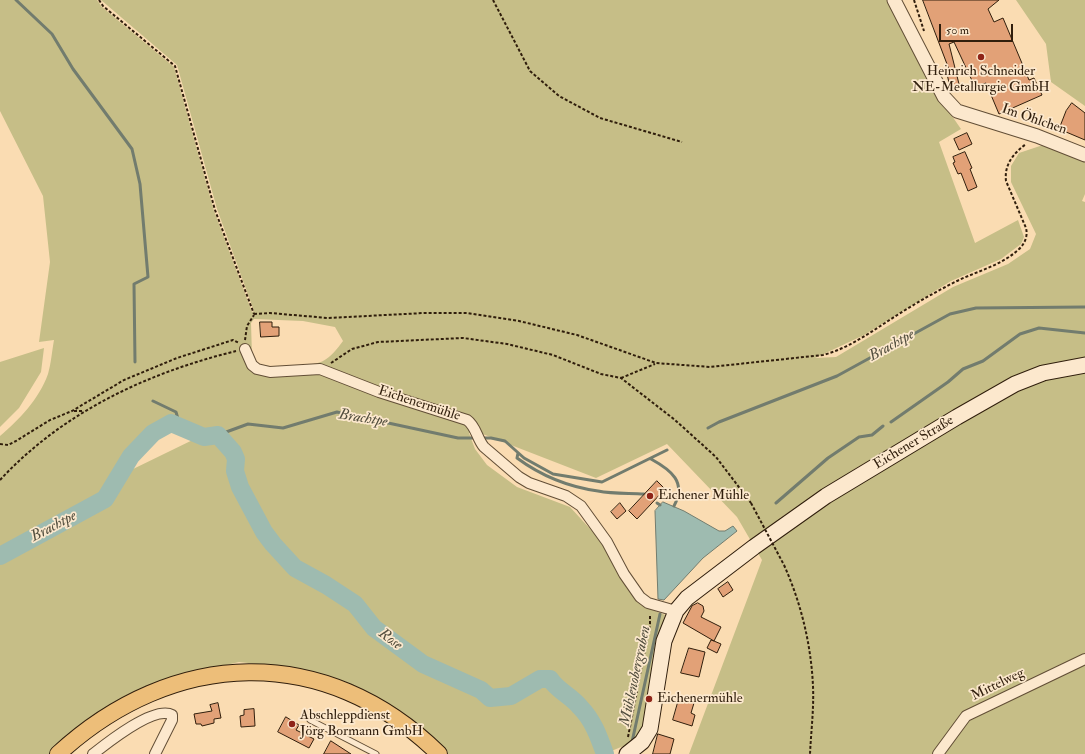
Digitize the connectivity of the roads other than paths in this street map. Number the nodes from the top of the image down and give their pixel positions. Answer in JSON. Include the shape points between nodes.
{"nodes":[{"id":1,"x":894,"y":0,"type":"edge"},
{"id":2,"x":1085,"y":155,"type":"edge"},
{"id":3,"x":245,"y":349,"type":"road end"},
{"id":4,"x":1085,"y":365,"type":"edge"},
{"id":5,"x":676,"y":611,"type":"junction"},
{"id":6,"x":1085,"y":659,"type":"edge"},
{"id":7,"x":310,"y":720,"type":"dead end"},
{"id":8,"x":634,"y":748,"type":"edge"},
{"id":9,"x":58,"y":754,"type":"edge"},
{"id":10,"x":93,"y":754,"type":"edge"},
{"id":11,"x":155,"y":754,"type":"edge"},
{"id":12,"x":376,"y":754,"type":"edge"},
{"id":13,"x":439,"y":754,"type":"edge"},
{"id":14,"x":938,"y":754,"type":"edge"}],
"edges":[{"from":1,"to":2,"type":"street","name":"Im Öhlchen","via":[[944,97],[957,111],[1037,136]]},
{"from":3,"to":5,"type":"street","name":"Eichenermühle","via":[[252,365],[263,371],[320,370],[470,422],[479,442],[519,477],[566,496],[581,506],[607,542],[634,589],[648,603]]},
{"from":4,"to":5,"type":"main road","name":"Eichener Straße","via":[[1043,373],[1016,384],[826,496],[702,586]]},
{"from":5,"to":8,"type":"main road","via":[[664,640],[650,729]]},
{"from":6,"to":14,"type":"street","name":"Mittelweg","via":[[966,716]]},
{"from":7,"to":12,"type":"lane"},
{"from":9,"to":13,"type":"main road","via":[[96,723],[139,698],[186,680],[239,671],[284,674],[314,680],[342,690],[384,710],[408,726]]},
{"from":10,"to":11,"type":"street","via":[[118,734],[138,723],[168,713],[172,715],[172,720]]}]}
